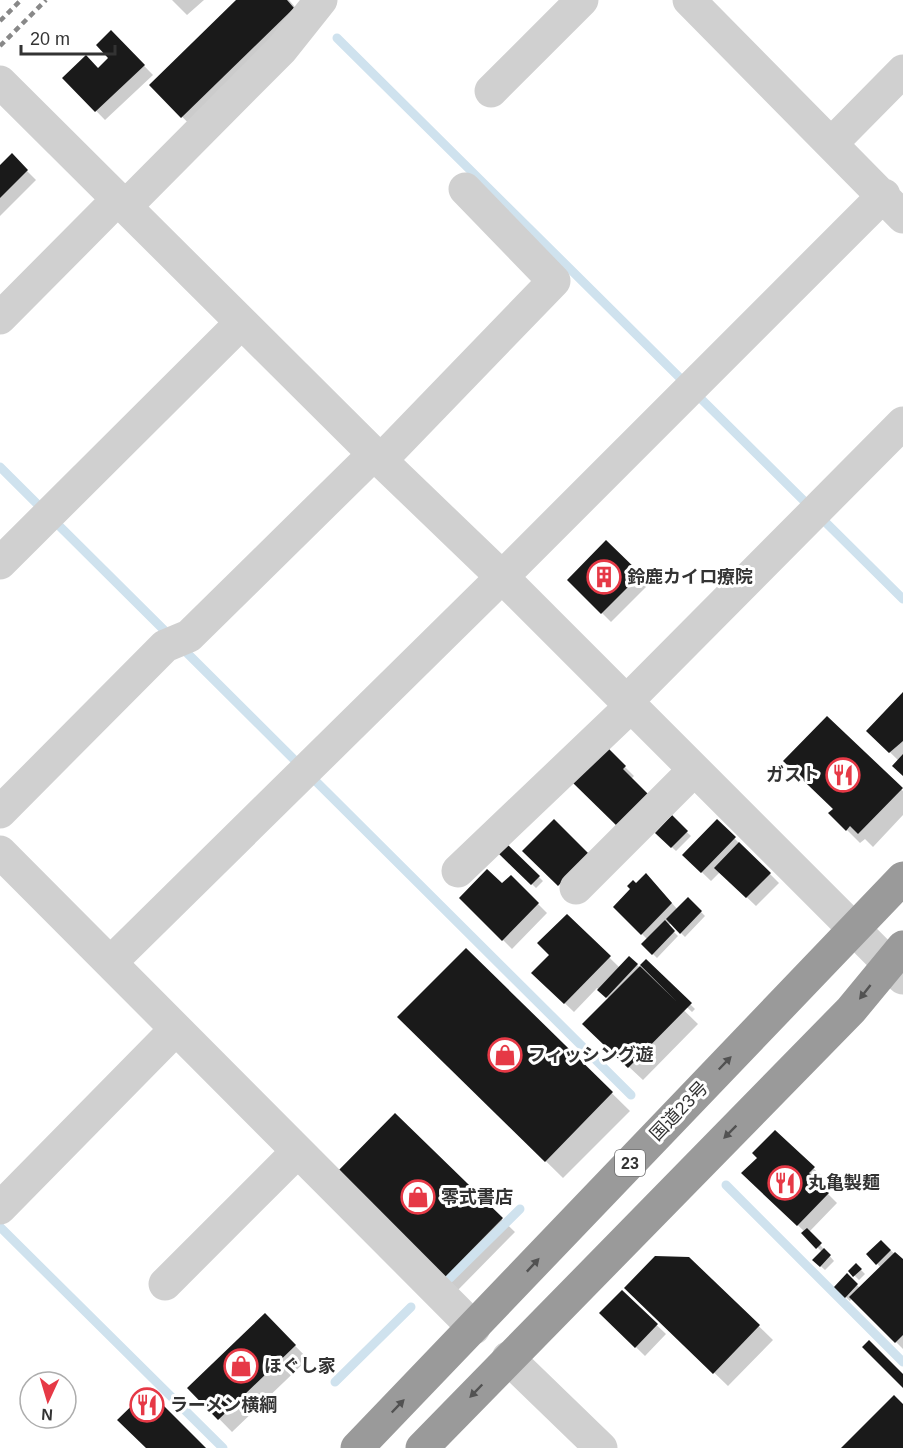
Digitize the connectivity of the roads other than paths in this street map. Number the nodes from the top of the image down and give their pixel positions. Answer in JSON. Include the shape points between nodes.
{"nodes":[{"id":1,"x":321,"y":0,"type":"edge"},
{"id":2,"x":582,"y":0,"type":"edge"},
{"id":3,"x":693,"y":1,"type":"edge"},
{"id":4,"x":903,"y":70,"type":"edge"},
{"id":5,"x":0,"y":82,"type":"edge"},
{"id":6,"x":490,"y":91,"type":"dead end"},
{"id":7,"x":831,"y":144,"type":"junction"},
{"id":8,"x":465,"y":189,"type":"dead end"},
{"id":9,"x":122,"y":202,"type":"junction"},
{"id":10,"x":893,"y":206,"type":"edge"},
{"id":11,"x":0,"y":318,"type":"edge"},
{"id":12,"x":241,"y":322,"type":"junction"},
{"id":13,"x":903,"y":423,"type":"edge"},
{"id":14,"x":378,"y":456,"type":"junction"},
{"id":15,"x":0,"y":563,"type":"edge"},
{"id":16,"x":502,"y":577,"type":"junction"},
{"id":17,"x":627,"y":705,"type":"junction"},
{"id":18,"x":694,"y":770,"type":"junction"},
{"id":19,"x":0,"y":812,"type":"edge"},
{"id":20,"x":0,"y":852,"type":"edge"},
{"id":21,"x":458,"y":871,"type":"dead end"},
{"id":22,"x":903,"y":878,"type":"edge"},
{"id":23,"x":576,"y":888,"type":"dead end"},
{"id":24,"x":855,"y":927,"type":"junction"},
{"id":25,"x":111,"y":962,"type":"junction"},
{"id":26,"x":898,"y":963,"type":"edge"},
{"id":27,"x":176,"y":1029,"type":"junction"},
{"id":28,"x":297,"y":1152,"type":"junction"},
{"id":29,"x":0,"y":1208,"type":"edge"},
{"id":30,"x":165,"y":1284,"type":"dead end"},
{"id":31,"x":474,"y":1328,"type":"junction"},
{"id":32,"x":508,"y":1358,"type":"junction"},
{"id":33,"x":357,"y":1448,"type":"edge"},
{"id":34,"x":422,"y":1448,"type":"edge"},
{"id":35,"x":601,"y":1448,"type":"edge"}],
"edges":[{"from":1,"to":9,"type":"street","via":[[282,49]]},
{"from":2,"to":6,"type":"street"},
{"from":3,"to":7,"type":"street"},
{"from":4,"to":7,"type":"street"},
{"from":5,"to":9,"type":"street"},
{"from":7,"to":10,"type":"street"},
{"from":8,"to":14,"type":"street","via":[[554,281]]},
{"from":9,"to":11,"type":"street"},
{"from":9,"to":12,"type":"street"},
{"from":10,"to":16,"type":"street","via":[[677,402]]},
{"from":12,"to":14,"type":"street"},
{"from":12,"to":15,"type":"street"},
{"from":13,"to":17,"type":"street"},
{"from":14,"to":16,"type":"street"},
{"from":14,"to":19,"type":"street","via":[[177,641]]},
{"from":16,"to":17,"type":"street"},
{"from":16,"to":25,"type":"street"},
{"from":17,"to":18,"type":"street"},
{"from":17,"to":21,"type":"street"},
{"from":18,"to":23,"type":"street"},
{"from":18,"to":24,"type":"street"},
{"from":20,"to":25,"type":"street"},
{"from":22,"to":24,"type":"highway","name":"国道23号","number":"23"},
{"from":24,"to":26,"type":"street"},
{"from":31,"to":24,"type":"highway","name":"国道23号","number":"23","one_way":true},
{"from":25,"to":27,"type":"street"},
{"from":26,"to":32,"type":"highway","one_way":true},
{"from":27,"to":28,"type":"street"},
{"from":27,"to":29,"type":"street"},
{"from":28,"to":30,"type":"street"},
{"from":28,"to":31,"type":"street"},
{"from":33,"to":31,"type":"highway","name":"国道23号","number":"23","one_way":true},
{"from":32,"to":34,"type":"highway","one_way":true},
{"from":32,"to":35,"type":"street"}]}
